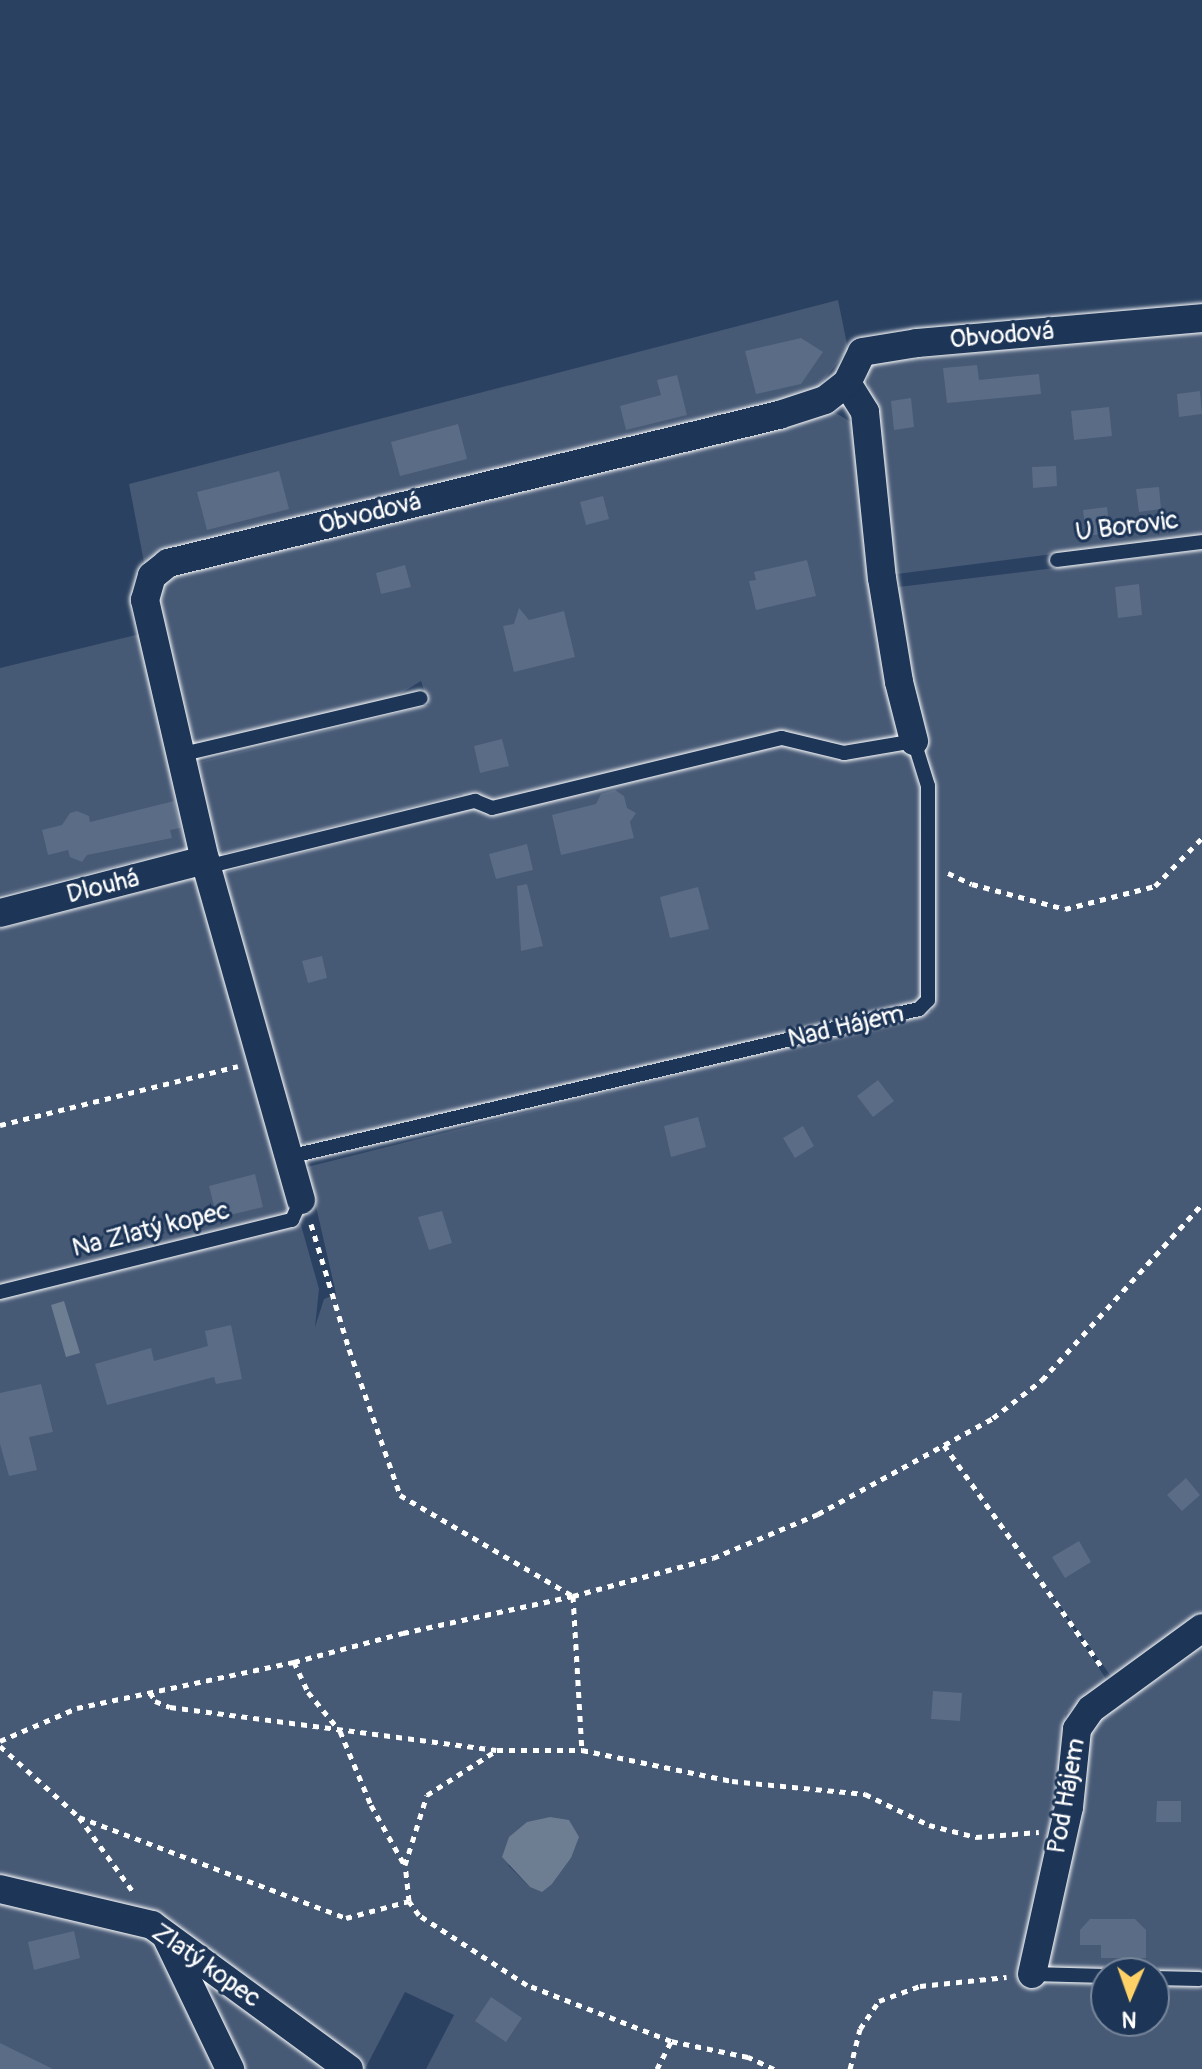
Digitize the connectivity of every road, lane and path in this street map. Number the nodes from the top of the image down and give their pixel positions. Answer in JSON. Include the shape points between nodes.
{"nodes":[{"id":1,"x":1202,"y":318,"type":"edge"},
{"id":2,"x":847,"y":383,"type":"junction"},
{"id":3,"x":1202,"y":542,"type":"edge"},
{"id":4,"x":1057,"y":560,"type":"dead end"},
{"id":5,"x":421,"y":698,"type":"dead end"},
{"id":6,"x":914,"y":741,"type":"junction"},
{"id":7,"x":183,"y":754,"type":"junction"},
{"id":8,"x":1202,"y":838,"type":"edge"},
{"id":9,"x":205,"y":860,"type":"junction"},
{"id":10,"x":928,"y":864,"type":"junction"},
{"id":11,"x":0,"y":913,"type":"edge"},
{"id":12,"x":262,"y":1060,"type":"junction"},
{"id":13,"x":0,"y":1125,"type":"edge"},
{"id":14,"x":288,"y":1157,"type":"junction"},
{"id":15,"x":1202,"y":1204,"type":"edge"},
{"id":16,"x":300,"y":1205,"type":"junction"},
{"id":17,"x":0,"y":1292,"type":"edge"},
{"id":18,"x":944,"y":1445,"type":"junction"},
{"id":19,"x":573,"y":1596,"type":"junction"},
{"id":20,"x":1202,"y":1628,"type":"edge"},
{"id":21,"x":294,"y":1662,"type":"junction"},
{"id":22,"x":1117,"y":1688,"type":"junction"},
{"id":23,"x":150,"y":1692,"type":"junction"},
{"id":24,"x":340,"y":1731,"type":"junction"},
{"id":25,"x":0,"y":1744,"type":"edge"},
{"id":26,"x":497,"y":1750,"type":"junction"},
{"id":27,"x":582,"y":1750,"type":"junction"},
{"id":28,"x":79,"y":1817,"type":"junction"},
{"id":29,"x":1063,"y":1831,"type":"junction"},
{"id":30,"x":405,"y":1865,"type":"junction"},
{"id":31,"x":0,"y":1889,"type":"edge"},
{"id":32,"x":409,"y":1901,"type":"junction"},
{"id":33,"x":159,"y":1930,"type":"junction"},
{"id":34,"x":1032,"y":1974,"type":"junction"},
{"id":35,"x":1090,"y":1976,"type":"edge"},
{"id":36,"x":1170,"y":1978,"type":"edge"},
{"id":37,"x":1199,"y":1979,"type":"dead end"},
{"id":38,"x":671,"y":2041,"type":"junction"},
{"id":39,"x":230,"y":2069,"type":"edge"},
{"id":40,"x":349,"y":2069,"type":"edge"},
{"id":41,"x":657,"y":2069,"type":"edge"},
{"id":42,"x":774,"y":2069,"type":"edge"},
{"id":43,"x":850,"y":2069,"type":"edge"}],
"edges":[{"from":1,"to":2,"type":"street","name":"Obvodová","via":[[862,352]]},
{"from":2,"to":6,"type":"street","name":"Nad Hájem","via":[[865,412],[882,578]]},
{"from":2,"to":7,"type":"street","name":"Obvodová","via":[[825,400],[779,415],[168,563],[152,576],[145,600]]},
{"from":3,"to":4,"type":"lane","name":"U Borovic"},
{"from":5,"to":7,"type":"lane"},
{"from":6,"to":9,"type":"lane","via":[[844,753],[782,738],[492,808],[475,801],[218,864]]},
{"from":6,"to":10,"type":"lane","name":"Nad Hájem","via":[[928,786]]},
{"from":7,"to":9,"type":"street","name":"Obvodová"},
{"from":8,"to":10,"type":"path","via":[[1155,886],[1065,909],[972,884]]},
{"from":9,"to":11,"type":"street","name":"Dlouhá"},
{"from":9,"to":12,"type":"street","name":"Obvodová"},
{"from":10,"to":14,"type":"lane","name":"Nad Hájem","via":[[928,1000],[919,1009]]},
{"from":12,"to":13,"type":"path"},
{"from":12,"to":14,"type":"street","name":"Obvodová"},
{"from":14,"to":16,"type":"street","name":"Obvodová"},
{"from":15,"to":18,"type":"path","via":[[1042,1380],[993,1418]]},
{"from":16,"to":17,"type":"lane","name":"Na Zlatý kopec","via":[[292,1220]]},
{"from":16,"to":19,"type":"path","via":[[308,1212],[400,1495]]},
{"from":18,"to":19,"type":"path","via":[[818,1514],[713,1558]]},
{"from":18,"to":22,"type":"path"},
{"from":19,"to":21,"type":"path"},
{"from":19,"to":27,"type":"path"},
{"from":20,"to":22,"type":"street","name":"Pod Hájem"},
{"from":21,"to":23,"type":"path"},
{"from":21,"to":24,"type":"path","via":[[308,1692]]},
{"from":22,"to":29,"type":"street","name":"Pod Hájem","via":[[1077,1729]]},
{"from":23,"to":24,"type":"path","via":[[155,1701],[170,1707]]},
{"from":23,"to":25,"type":"path","via":[[77,1708]]},
{"from":24,"to":26,"type":"path"},
{"from":24,"to":30,"type":"path","via":[[371,1805]]},
{"from":25,"to":28,"type":"path"},
{"from":26,"to":27,"type":"path"},
{"from":26,"to":30,"type":"path","via":[[427,1795]]},
{"from":27,"to":29,"type":"path","via":[[732,1781],[865,1794],[929,1825],[976,1837]]},
{"from":28,"to":32,"type":"path","via":[[346,1918]]},
{"from":28,"to":33,"type":"path"},
{"from":29,"to":34,"type":"street","name":"Pod Hájem"},
{"from":30,"to":32,"type":"path"},
{"from":31,"to":33,"type":"street","name":"Zlatý kopec"},
{"from":32,"to":38,"type":"path","via":[[419,1915],[527,1985]]},
{"from":33,"to":39,"type":"street"},
{"from":33,"to":40,"type":"street","name":"Zlatý kopec"},
{"from":34,"to":35,"type":"lane"},
{"from":34,"to":43,"type":"path","via":[[920,1986],[879,2001],[860,2029]]},
{"from":36,"to":37,"type":"lane"},
{"from":38,"to":41,"type":"path"},
{"from":38,"to":42,"type":"path","via":[[748,2057]]}]}
